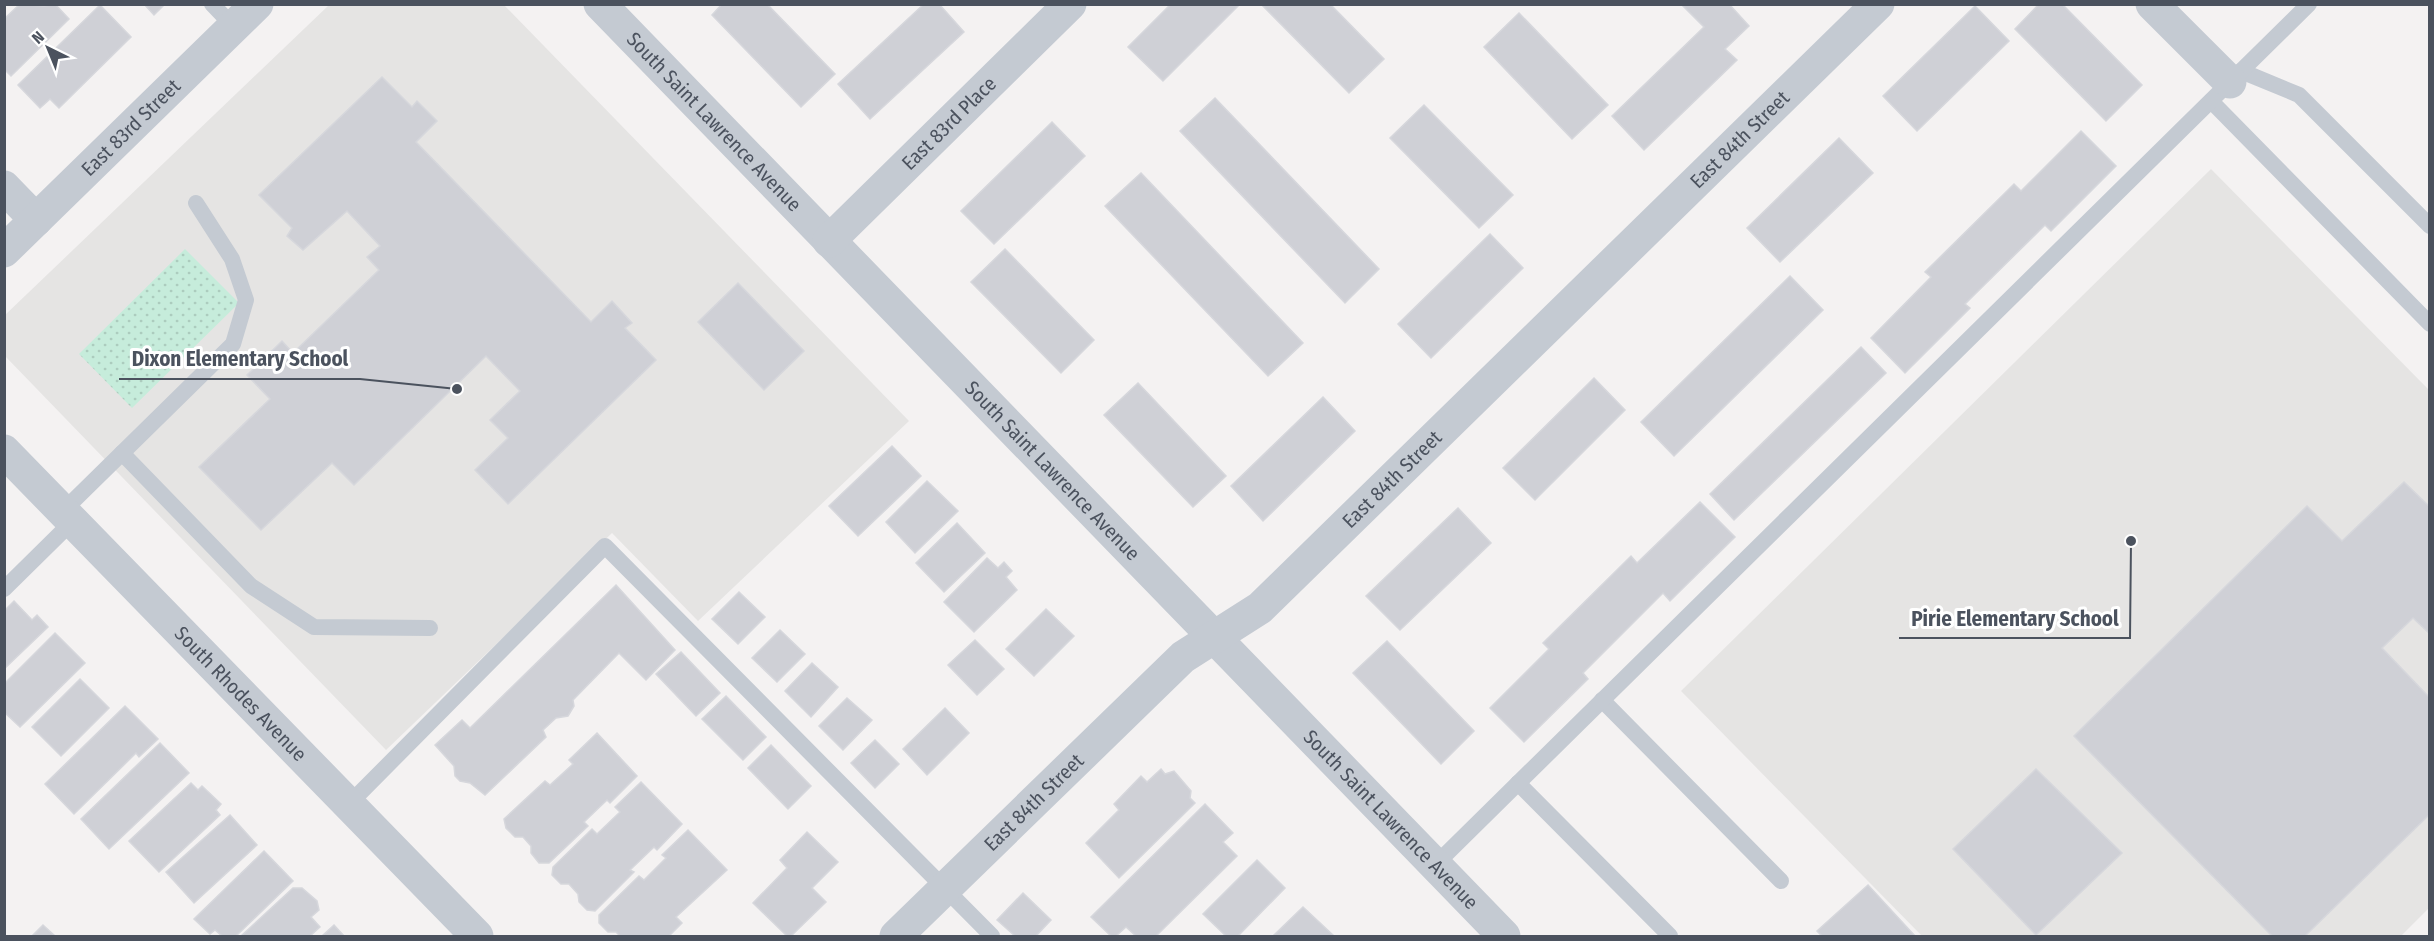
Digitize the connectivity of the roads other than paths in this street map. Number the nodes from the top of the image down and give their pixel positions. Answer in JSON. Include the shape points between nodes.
{"nodes":[{"id":1,"x":257,"y":4,"type":"edge"},
{"id":2,"x":600,"y":4,"type":"edge"},
{"id":3,"x":1070,"y":4,"type":"edge"},
{"id":4,"x":1878,"y":4,"type":"edge"},
{"id":5,"x":2152,"y":4,"type":"edge"},
{"id":6,"x":2308,"y":4,"type":"edge"},
{"id":7,"x":223,"y":16,"type":"edge"},
{"id":8,"x":2227,"y":85,"type":"junction"},
{"id":9,"x":4,"y":187,"type":"edge"},
{"id":10,"x":196,"y":203,"type":"dead end"},
{"id":11,"x":36,"y":220,"type":"junction"},
{"id":12,"x":2430,"y":226,"type":"edge"},
{"id":13,"x":829,"y":241,"type":"junction"},
{"id":14,"x":4,"y":250,"type":"edge"},
{"id":15,"x":2430,"y":324,"type":"edge"},
{"id":16,"x":4,"y":451,"type":"edge"},
{"id":17,"x":122,"y":453,"type":"junction"},
{"id":18,"x":68,"y":516,"type":"junction"},
{"id":19,"x":4,"y":589,"type":"edge"},
{"id":20,"x":429,"y":628,"type":"dead end"},
{"id":21,"x":1212,"y":636,"type":"junction"},
{"id":22,"x":1602,"y":700,"type":"junction"},
{"id":23,"x":1518,"y":783,"type":"junction"},
{"id":24,"x":348,"y":805,"type":"junction"},
{"id":25,"x":1435,"y":865,"type":"junction"},
{"id":26,"x":1781,"y":881,"type":"dead end"},
{"id":27,"x":945,"y":888,"type":"junction"},
{"id":28,"x":477,"y":936,"type":"edge"},
{"id":29,"x":896,"y":936,"type":"edge"},
{"id":30,"x":992,"y":936,"type":"edge"},
{"id":31,"x":1504,"y":936,"type":"edge"},
{"id":32,"x":1670,"y":936,"type":"edge"}],
"edges":[{"from":1,"to":7,"type":"street","name":"East 83rd Street"},
{"from":2,"to":13,"type":"street","name":"South Saint Lawrence Avenue"},
{"from":3,"to":13,"type":"street","name":"East 83rd Place"},
{"from":4,"to":21,"type":"street","name":"East 84th Street","via":[[1260,608]]},
{"from":5,"to":8,"type":"street"},
{"from":6,"to":8,"type":"lane"},
{"from":7,"to":11,"type":"street","name":"East 83rd Street"},
{"from":8,"to":12,"type":"lane","via":[[2299,95]]},
{"from":8,"to":15,"type":"lane"},
{"from":8,"to":22,"type":"lane"},
{"from":9,"to":11,"type":"street"},
{"from":10,"to":17,"type":"lane","via":[[232,259],[246,300],[233,344]]},
{"from":11,"to":14,"type":"street","name":"East 83rd Street"},
{"from":13,"to":21,"type":"street","name":"South Saint Lawrence Avenue"},
{"from":16,"to":18,"type":"street","name":"South Rhodes Avenue"},
{"from":17,"to":18,"type":"lane"},
{"from":17,"to":20,"type":"lane","via":[[251,586],[314,627]]},
{"from":18,"to":19,"type":"lane"},
{"from":18,"to":24,"type":"street","name":"South Rhodes Avenue"},
{"from":21,"to":25,"type":"street","name":"South Saint Lawrence Avenue"},
{"from":21,"to":27,"type":"street","name":"East 84th Street","via":[[1183,657]]},
{"from":22,"to":23,"type":"lane"},
{"from":22,"to":26,"type":"lane"},
{"from":23,"to":25,"type":"lane"},
{"from":23,"to":32,"type":"lane"},
{"from":24,"to":27,"type":"lane","via":[[605,546]]},
{"from":24,"to":28,"type":"street","name":"South Rhodes Avenue"},
{"from":25,"to":31,"type":"street","name":"South Saint Lawrence Avenue"},
{"from":27,"to":29,"type":"street","name":"East 84th Street"},
{"from":27,"to":30,"type":"lane"}]}
